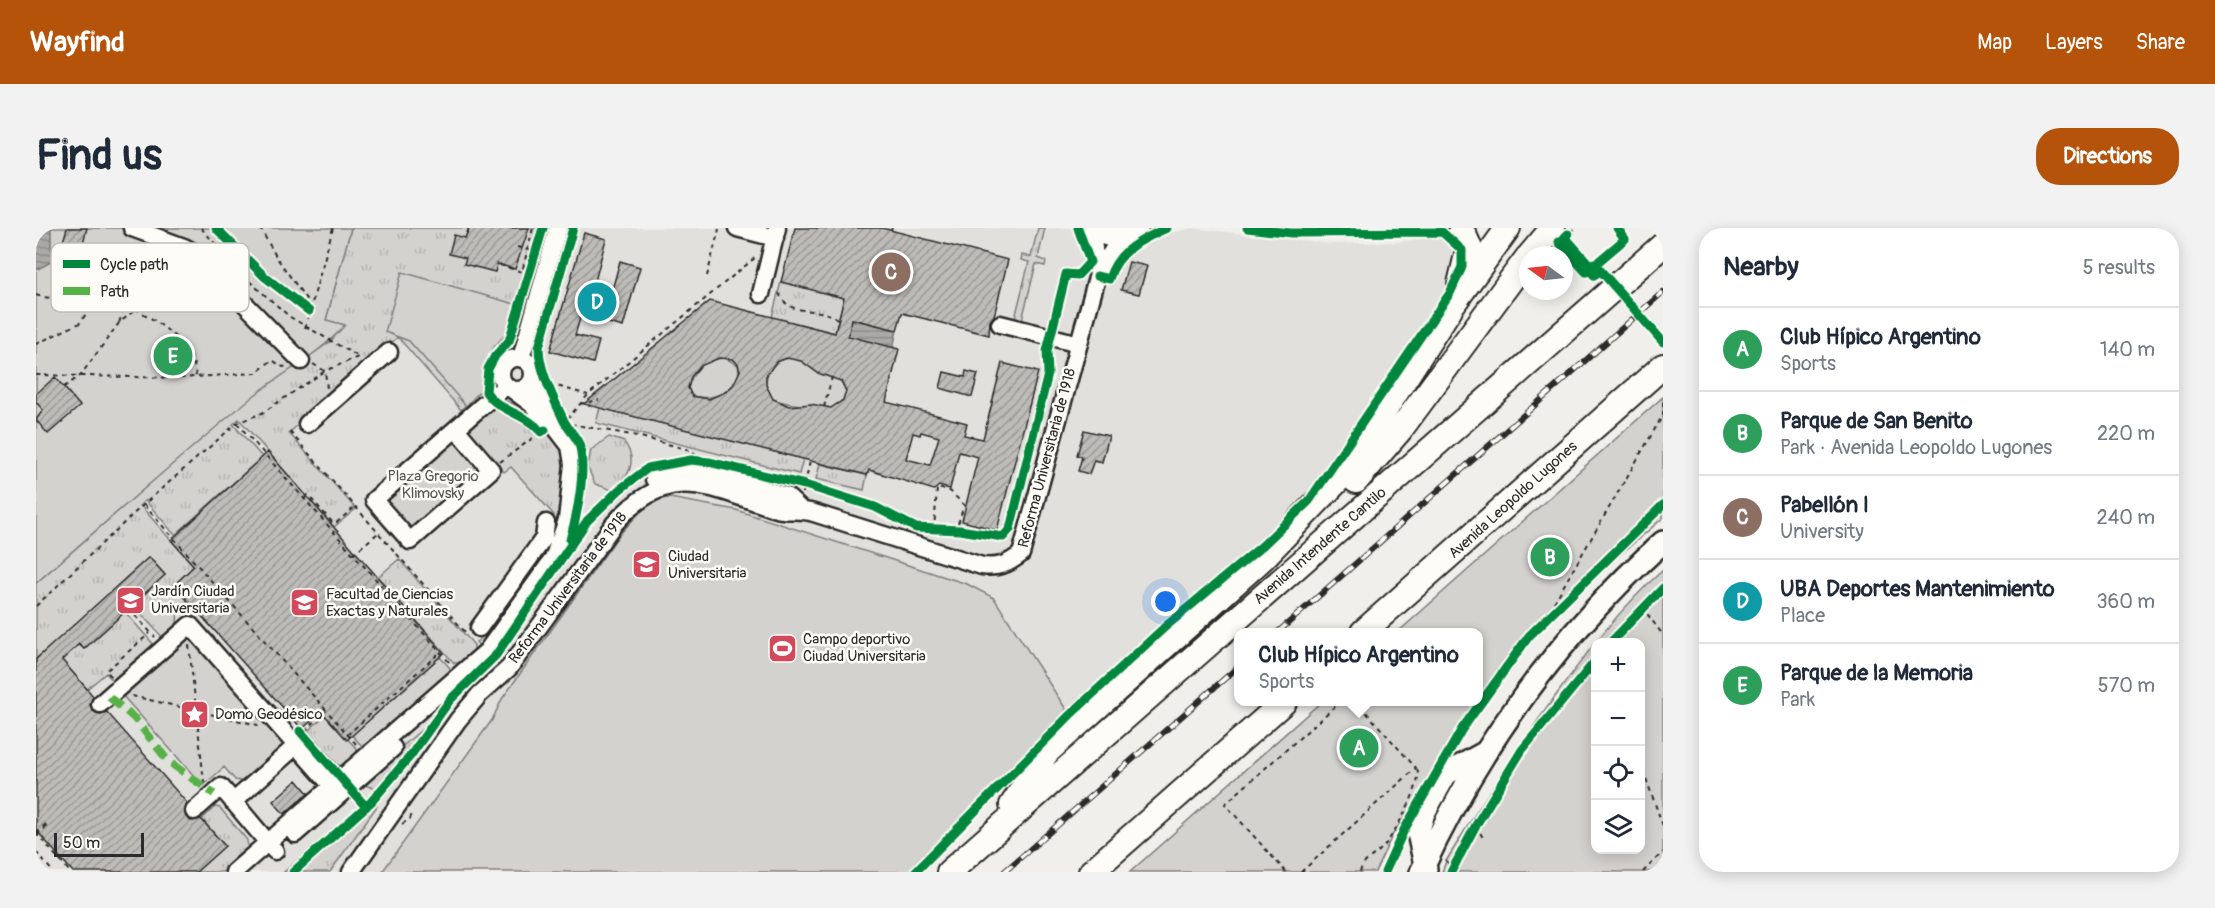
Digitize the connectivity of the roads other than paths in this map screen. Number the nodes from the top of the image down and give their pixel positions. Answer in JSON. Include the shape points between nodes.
{"nodes":[{"id":1,"x":132,"y":228,"type":"edge"},
{"id":2,"x":558,"y":228,"type":"edge"},
{"id":3,"x":737,"y":228,"type":"edge"},
{"id":4,"x":1092,"y":228,"type":"edge"},
{"id":5,"x":1461,"y":228,"type":"edge"},
{"id":6,"x":1508,"y":228,"type":"edge"},
{"id":7,"x":1133,"y":230,"type":"edge"},
{"id":8,"x":776,"y":233,"type":"edge"},
{"id":9,"x":1545,"y":242,"type":"edge"},
{"id":10,"x":174,"y":243,"type":"edge"},
{"id":11,"x":1663,"y":245,"type":"edge"},
{"id":12,"x":1098,"y":274,"type":"junction"},
{"id":13,"x":760,"y":294,"type":"dead end"},
{"id":14,"x":1453,"y":304,"type":"junction"},
{"id":15,"x":249,"y":309,"type":"edge"},
{"id":16,"x":1000,"y":324,"type":"dead end"},
{"id":17,"x":1079,"y":344,"type":"junction"},
{"id":18,"x":389,"y":352,"type":"road end"},
{"id":19,"x":521,"y":358,"type":"junction"},
{"id":20,"x":301,"y":362,"type":"road end"},
{"id":21,"x":1663,"y":366,"type":"edge"},
{"id":22,"x":545,"y":382,"type":"junction"},
{"id":23,"x":509,"y":388,"type":"junction"},
{"id":24,"x":307,"y":424,"type":"dead end"},
{"id":25,"x":550,"y":424,"type":"junction"},
{"id":26,"x":456,"y":429,"type":"junction"},
{"id":27,"x":546,"y":523,"type":"dead end"},
{"id":28,"x":1663,"y":542,"type":"edge"},
{"id":29,"x":1369,"y":628,"type":"edge"},
{"id":30,"x":1222,"y":630,"type":"junction"},
{"id":31,"x":474,"y":632,"type":"road end"},
{"id":32,"x":100,"y":704,"type":"dead end"},
{"id":33,"x":1279,"y":706,"type":"edge"},
{"id":34,"x":295,"y":736,"type":"junction"},
{"id":35,"x":339,"y":783,"type":"junction"},
{"id":36,"x":233,"y":802,"type":"junction"},
{"id":37,"x":195,"y":811,"type":"dead end"},
{"id":38,"x":992,"y":835,"type":"junction"},
{"id":39,"x":271,"y":847,"type":"junction"},
{"id":40,"x":1424,"y":869,"type":"edge"},
{"id":41,"x":234,"y":872,"type":"edge"},
{"id":42,"x":251,"y":872,"type":"edge"},
{"id":43,"x":351,"y":872,"type":"edge"},
{"id":44,"x":949,"y":872,"type":"edge"},
{"id":45,"x":1091,"y":872,"type":"edge"}],
"edges":[{"from":1,"to":10,"type":"lane"},
{"from":2,"to":19,"type":"lane"},
{"from":3,"to":8,"type":"lane"},
{"from":4,"to":7,"type":"main road","via":[[1108,235]]},
{"from":4,"to":12,"type":"lane","name":"Reforma Universitaria de 1918"},
{"from":5,"to":14,"type":"highway","via":[[1468,238],[1469,255]]},
{"from":6,"to":14,"type":"highway"},
{"from":7,"to":12,"type":"lane","name":"Reforma Universitaria de 1918","via":[[1114,248]]},
{"from":8,"to":13,"type":"lane"},
{"from":9,"to":30,"type":"highway","via":[[1400,430],[1326,515],[1263,575]]},
{"from":11,"to":30,"type":"highway","name":"Avenida Intendente Cantilo","via":[[1291,574]]},
{"from":12,"to":17,"type":"lane","name":"Reforma Universitaria de 1918"},
{"from":14,"to":38,"type":"highway","via":[[1343,475],[1264,557],[1047,752]]},
{"from":15,"to":20,"type":"lane"},
{"from":16,"to":17,"type":"lane"},
{"from":17,"to":43,"type":"lane","name":"Reforma Universitaria de 1918","via":[[1028,537],[1021,554],[1008,564],[982,566],[786,496],[700,472],[668,473],[631,491],[606,516]]},
{"from":18,"to":24,"type":"lane"},
{"from":19,"to":22,"type":"lane"},
{"from":19,"to":23,"type":"lane","via":[[510,359],[502,366],[501,377]]},
{"from":21,"to":29,"type":"highway","name":"Avenida Leopoldo Lugones"},
{"from":22,"to":23,"type":"lane","via":[[524,389]]},
{"from":22,"to":25,"type":"lane","via":[[536,391],[553,419]]},
{"from":23,"to":25,"type":"lane","via":[[533,405]]},
{"from":23,"to":26,"type":"lane"},
{"from":25,"to":35,"type":"lane","via":[[566,438],[572,453],[570,498],[562,538],[553,559],[487,651],[454,683],[431,714]]},
{"from":26,"to":26,"type":"lane","via":[[374,500],[410,541],[491,470]]},
{"from":27,"to":31,"type":"lane","via":[[544,538]]},
{"from":28,"to":40,"type":"main road","via":[[1604,598],[1519,701],[1484,753]]},
{"from":30,"to":38,"type":"highway","name":"Avenida Intendente Cantilo"},
{"from":32,"to":34,"type":"lane","via":[[190,625]]},
{"from":33,"to":45,"type":"highway"},
{"from":34,"to":35,"type":"lane"},
{"from":34,"to":36,"type":"lane"},
{"from":35,"to":39,"type":"lane"},
{"from":36,"to":37,"type":"lane","via":[[221,787]]},
{"from":36,"to":39,"type":"lane"},
{"from":38,"to":44,"type":"highway","name":"Avenida Intendente Cantilo"},
{"from":39,"to":41,"type":"lane"},
{"from":39,"to":42,"type":"lane"}]}
